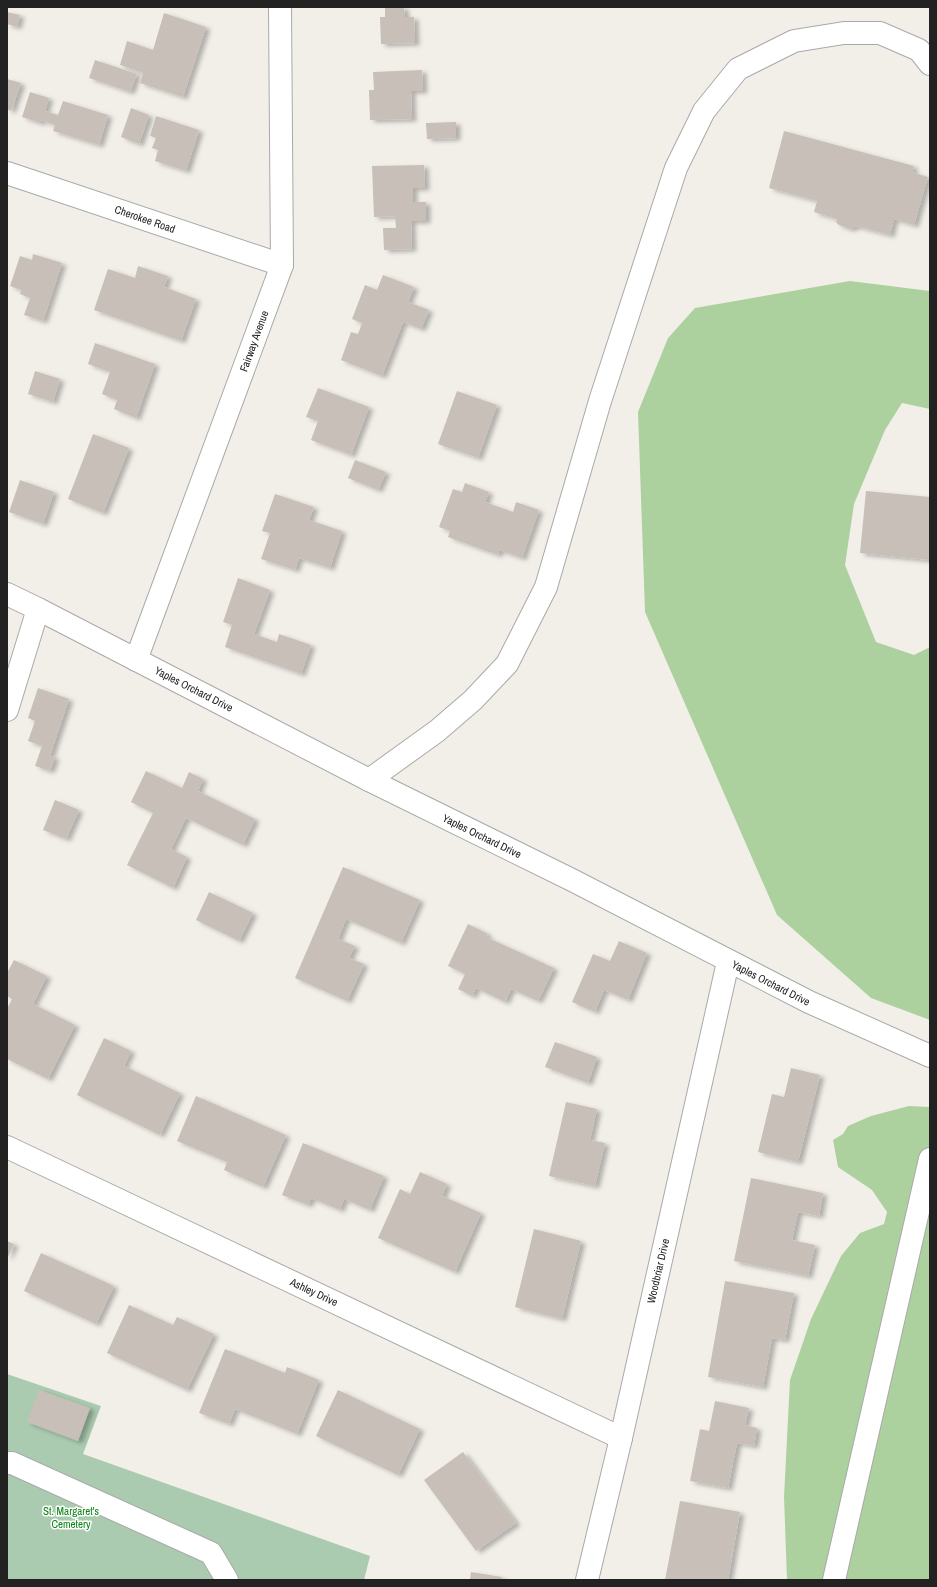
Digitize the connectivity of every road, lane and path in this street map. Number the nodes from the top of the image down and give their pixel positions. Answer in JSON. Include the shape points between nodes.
{"nodes":[{"id":1,"x":280,"y":7,"type":"edge"},
{"id":2,"x":930,"y":64,"type":"edge"},
{"id":3,"x":7,"y":173,"type":"edge"},
{"id":4,"x":282,"y":265,"type":"junction"},
{"id":5,"x":7,"y":594,"type":"edge"},
{"id":6,"x":38,"y":609,"type":"junction"},
{"id":7,"x":136,"y":660,"type":"junction"},
{"id":8,"x":7,"y":710,"type":"edge"},
{"id":9,"x":369,"y":780,"type":"junction"},
{"id":10,"x":728,"y":962,"type":"junction"},
{"id":11,"x":930,"y":1056,"type":"edge"},
{"id":12,"x":7,"y":1147,"type":"edge"},
{"id":13,"x":930,"y":1159,"type":"edge"},
{"id":14,"x":621,"y":1438,"type":"junction"},
{"id":15,"x":7,"y":1463,"type":"edge"},
{"id":16,"x":227,"y":1580,"type":"edge"},
{"id":17,"x":587,"y":1580,"type":"edge"},
{"id":18,"x":834,"y":1580,"type":"edge"}],
"edges":[{"from":1,"to":4,"type":"street","name":"Fairway Avenue"},
{"from":2,"to":9,"type":"street","via":[[919,50],[880,33],[844,33],[794,41],[738,69],[704,111],[676,168],[600,401],[546,587],[507,664],[473,700],[437,731]]},
{"from":3,"to":4,"type":"street","name":"Cherokee Road"},
{"from":4,"to":7,"type":"street","name":"Fairway Avenue"},
{"from":5,"to":6,"type":"street","name":"Yaples Orchard Drive"},
{"from":6,"to":7,"type":"street","name":"Yaples Orchard Drive"},
{"from":6,"to":8,"type":"street"},
{"from":7,"to":9,"type":"street","name":"Yaples Orchard Drive"},
{"from":9,"to":10,"type":"street","name":"Yaples Orchard Drive","via":[[572,880]]},
{"from":10,"to":11,"type":"street","name":"Yaples Orchard Drive","via":[[809,1002]]},
{"from":10,"to":14,"type":"street","name":"Woodbriar Drive"},
{"from":12,"to":14,"type":"street","name":"Ashley Drive"},
{"from":13,"to":18,"type":"street"},
{"from":14,"to":17,"type":"street","name":"Woodbriar Drive"},
{"from":15,"to":16,"type":"street","via":[[12,1463],[211,1553]]}]}
